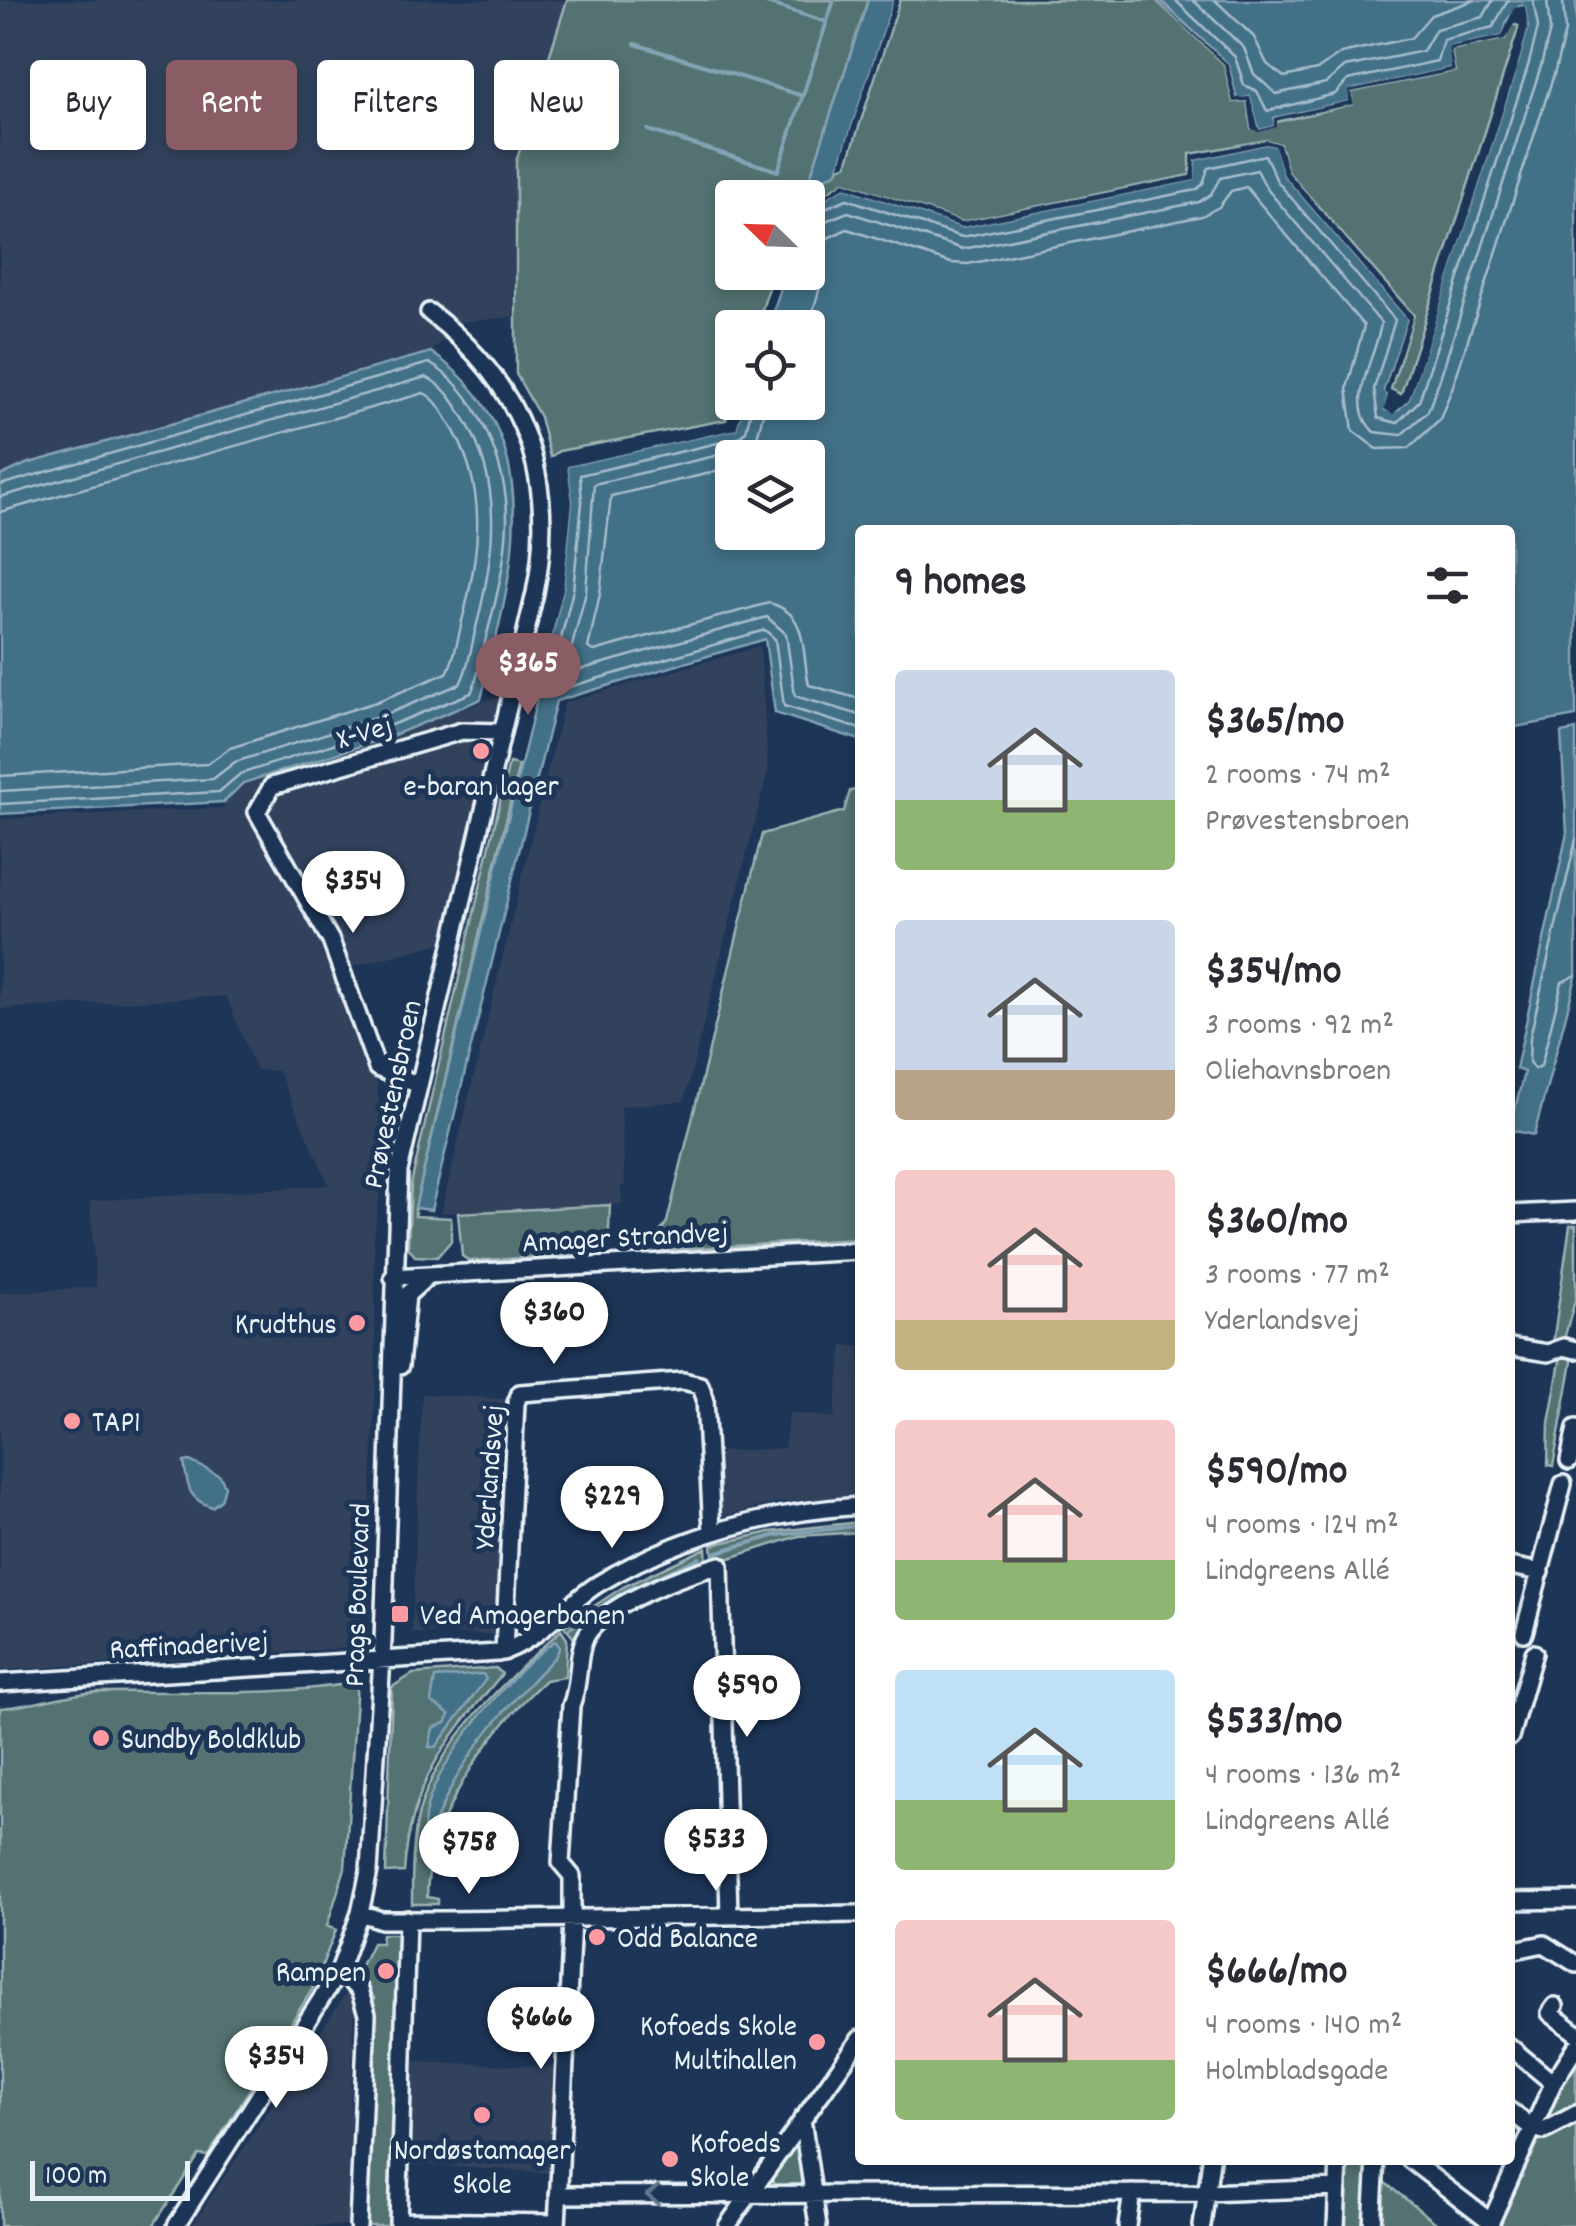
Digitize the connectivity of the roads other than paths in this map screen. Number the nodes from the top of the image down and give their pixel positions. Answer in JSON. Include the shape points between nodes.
{"nodes":[{"id":1,"x":429,"y":312,"type":"dead end"},
{"id":2,"x":502,"y":732,"type":"junction"},
{"id":3,"x":419,"y":1084,"type":"junction"},
{"id":4,"x":1576,"y":1211,"type":"edge"},
{"id":5,"x":1515,"y":1214,"type":"edge"},
{"id":6,"x":855,"y":1251,"type":"edge"},
{"id":7,"x":429,"y":1275,"type":"junction"},
{"id":8,"x":393,"y":1277,"type":"junction"},
{"id":9,"x":1515,"y":1347,"type":"edge"},
{"id":10,"x":1576,"y":1350,"type":"edge"},
{"id":11,"x":390,"y":1388,"type":"junction"},
{"id":12,"x":1576,"y":1428,"type":"edge"},
{"id":13,"x":1569,"y":1461,"type":"dead end"},
{"id":14,"x":1563,"y":1484,"type":"dead end"},
{"id":15,"x":855,"y":1507,"type":"edge"},
{"id":16,"x":712,"y":1531,"type":"junction"},
{"id":17,"x":1515,"y":1567,"type":"edge"},
{"id":18,"x":1541,"y":1572,"type":"junction"},
{"id":19,"x":1524,"y":1633,"type":"dead end"},
{"id":20,"x":504,"y":1652,"type":"junction"},
{"id":21,"x":1534,"y":1653,"type":"dead end"},
{"id":22,"x":382,"y":1660,"type":"junction"},
{"id":23,"x":0,"y":1683,"type":"edge"},
{"id":24,"x":1515,"y":1720,"type":"edge"},
{"id":25,"x":1576,"y":1900,"type":"edge"},
{"id":26,"x":1515,"y":1901,"type":"edge"},
{"id":27,"x":360,"y":1914,"type":"junction"},
{"id":28,"x":855,"y":1914,"type":"edge"},
{"id":29,"x":729,"y":1916,"type":"junction"},
{"id":30,"x":572,"y":1919,"type":"junction"},
{"id":31,"x":406,"y":1920,"type":"junction"},
{"id":32,"x":1515,"y":1950,"type":"edge"},
{"id":33,"x":1576,"y":1964,"type":"edge"},
{"id":34,"x":339,"y":1971,"type":"junction"},
{"id":35,"x":1555,"y":2006,"type":"dead end"},
{"id":36,"x":1576,"y":2033,"type":"edge"},
{"id":37,"x":855,"y":2045,"type":"edge"},
{"id":38,"x":1576,"y":2047,"type":"edge"},
{"id":39,"x":1515,"y":2050,"type":"edge"},
{"id":40,"x":1553,"y":2083,"type":"junction"},
{"id":41,"x":1576,"y":2114,"type":"edge"},
{"id":42,"x":1515,"y":2115,"type":"edge"},
{"id":43,"x":802,"y":2118,"type":"junction"},
{"id":44,"x":1532,"y":2128,"type":"junction"},
{"id":45,"x":1211,"y":2165,"type":"edge"},
{"id":46,"x":1340,"y":2165,"type":"edge"},
{"id":47,"x":1376,"y":2165,"type":"edge"},
{"id":48,"x":1416,"y":2165,"type":"edge"},
{"id":49,"x":1338,"y":2188,"type":"junction"},
{"id":50,"x":1132,"y":2193,"type":"junction"},
{"id":51,"x":1206,"y":2193,"type":"junction"},
{"id":52,"x":748,"y":2194,"type":"junction"},
{"id":53,"x":812,"y":2194,"type":"junction"},
{"id":54,"x":558,"y":2196,"type":"junction"},
{"id":55,"x":398,"y":2224,"type":"edge"},
{"id":56,"x":1490,"y":2224,"type":"edge"},
{"id":57,"x":557,"y":2225,"type":"edge"},
{"id":58,"x":176,"y":2226,"type":"edge"},
{"id":59,"x":358,"y":2226,"type":"edge"},
{"id":60,"x":727,"y":2226,"type":"edge"},
{"id":61,"x":818,"y":2226,"type":"edge"},
{"id":62,"x":1127,"y":2226,"type":"edge"},
{"id":63,"x":1202,"y":2226,"type":"edge"},
{"id":64,"x":1336,"y":2226,"type":"edge"},
{"id":65,"x":1372,"y":2226,"type":"edge"}],
"edges":[{"from":1,"to":2,"type":"street","name":"Prøvestensbroen","via":[[502,386],[541,486],[542,558]]},
{"from":2,"to":3,"type":"street","name":"Prøvestensbroen"},
{"from":2,"to":3,"type":"street","name":"X-Vej","via":[[462,731],[272,786],[257,812],[331,941],[377,1068]]},
{"from":3,"to":8,"type":"street","name":"Prøvestensbroen","via":[[399,1171]]},
{"from":4,"to":5,"type":"street"},
{"from":6,"to":7,"type":"street","name":"Amager Strandvej"},
{"from":7,"to":8,"type":"street","name":"Amager Strandvej"},
{"from":7,"to":11,"type":"street","via":[[407,1295],[401,1365]]},
{"from":8,"to":11,"type":"street","name":"Prags Boulevard"},
{"from":9,"to":10,"type":"street","via":[[1548,1354],[1564,1346]]},
{"from":11,"to":22,"type":"street","name":"Prags Boulevard"},
{"from":12,"to":13,"type":"street"},
{"from":14,"to":18,"type":"street"},
{"from":15,"to":16,"type":"street"},
{"from":16,"to":20,"type":"street","via":[[600,1583]]},
{"from":16,"to":20,"type":"street","name":"Yderlandsvej","via":[[700,1385],[520,1393]]},
{"from":17,"to":18,"type":"street"},
{"from":18,"to":19,"type":"street"},
{"from":20,"to":22,"type":"street"},
{"from":21,"to":24,"type":"street"},
{"from":22,"to":23,"type":"street","name":"Raffinaderivej"},
{"from":22,"to":27,"type":"street","name":"Prags Boulevard"},
{"from":25,"to":26,"type":"street"},
{"from":27,"to":31,"type":"street"},
{"from":27,"to":34,"type":"street","name":"Prags Boulevard"},
{"from":28,"to":29,"type":"street"},
{"from":29,"to":30,"type":"street"},
{"from":29,"to":30,"type":"street","via":[[720,1565],[627,1604],[592,1627],[584,1641],[571,1706],[562,1863],[572,1876]]},
{"from":30,"to":31,"type":"street"},
{"from":30,"to":54,"type":"street"},
{"from":31,"to":55,"type":"street"},
{"from":32,"to":33,"type":"street","via":[[1544,1944]]},
{"from":34,"to":58,"type":"street","name":"Prags Boulevard"},
{"from":34,"to":59,"type":"street","via":[[359,1990],[367,2014]]},
{"from":35,"to":36,"type":"street","via":[[1550,2012]]},
{"from":37,"to":43,"type":"street"},
{"from":38,"to":40,"type":"street"},
{"from":39,"to":40,"type":"street"},
{"from":40,"to":44,"type":"street"},
{"from":41,"to":44,"type":"street","via":[[1557,2128]]},
{"from":42,"to":44,"type":"street"},
{"from":43,"to":52,"type":"street"},
{"from":43,"to":53,"type":"street"},
{"from":44,"to":56,"type":"street"},
{"from":45,"to":51,"type":"street"},
{"from":46,"to":49,"type":"street"},
{"from":47,"to":65,"type":"street"},
{"from":48,"to":56,"type":"street"},
{"from":49,"to":51,"type":"street"},
{"from":49,"to":64,"type":"street"},
{"from":50,"to":51,"type":"street"},
{"from":50,"to":53,"type":"street"},
{"from":50,"to":62,"type":"street"},
{"from":51,"to":63,"type":"street"},
{"from":52,"to":53,"type":"street"},
{"from":52,"to":54,"type":"street","one_way":true},
{"from":52,"to":60,"type":"street"},
{"from":53,"to":61,"type":"street"},
{"from":54,"to":57,"type":"street"},
{"from":55,"to":57,"type":"street"}]}
